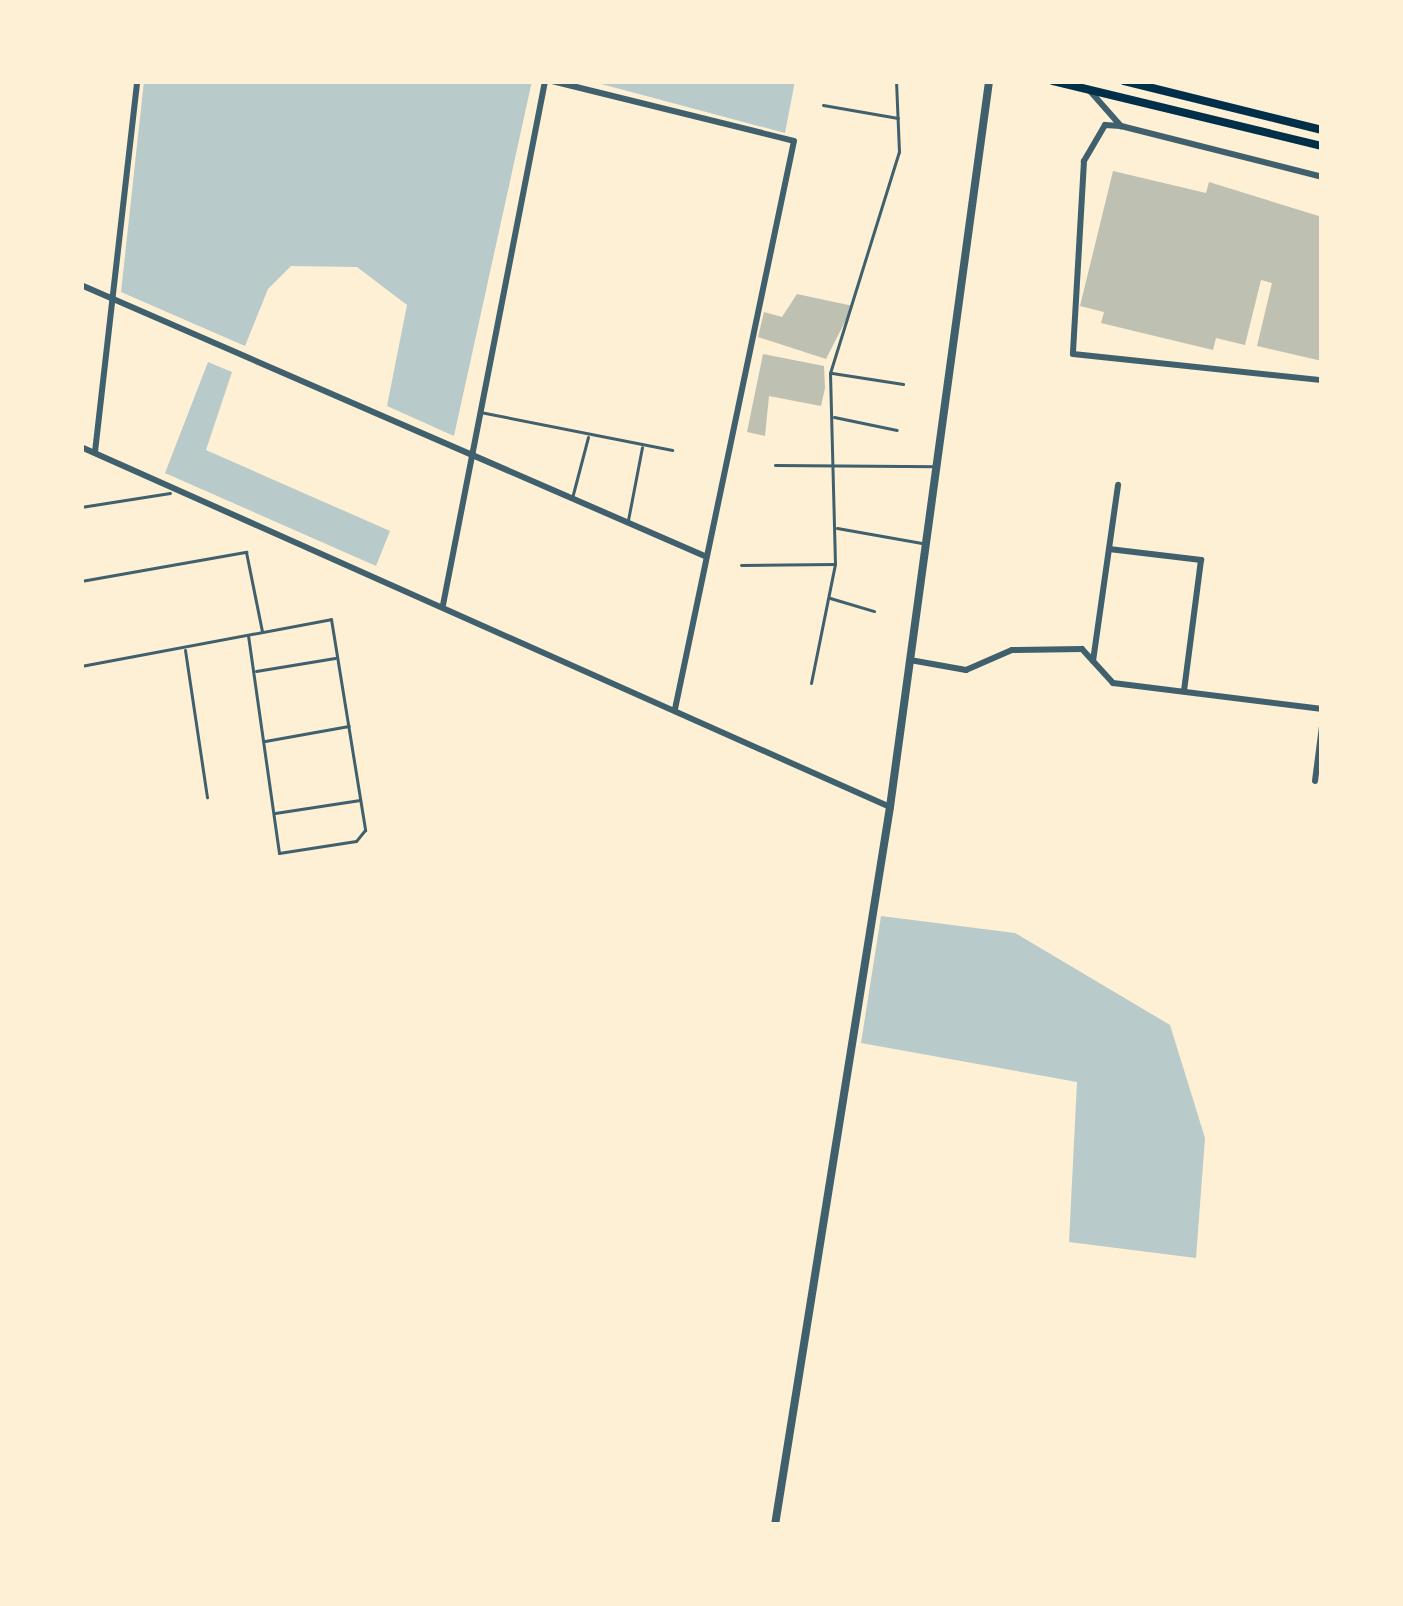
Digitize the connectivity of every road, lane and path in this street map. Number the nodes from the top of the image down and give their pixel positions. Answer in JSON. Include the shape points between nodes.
{"nodes":[{"id":1,"x":136,"y":81,"type":"edge"},
{"id":2,"x":549,"y":81,"type":"edge"},
{"id":3,"x":896,"y":81,"type":"edge"},
{"id":4,"x":988,"y":81,"type":"edge"},
{"id":5,"x":1053,"y":81,"type":"edge"},
{"id":6,"x":1124,"y":81,"type":"edge"},
{"id":7,"x":1087,"y":89,"type":"junction"},
{"id":8,"x":823,"y":104,"type":"dead end"},
{"id":9,"x":898,"y":118,"type":"junction"},
{"id":10,"x":1121,"y":126,"type":"junction"},
{"id":11,"x":1322,"y":130,"type":"edge"},
{"id":12,"x":1322,"y":146,"type":"edge"},
{"id":13,"x":1322,"y":177,"type":"edge"},
{"id":14,"x":81,"y":286,"type":"edge"},
{"id":15,"x":112,"y":299,"type":"junction"},
{"id":16,"x":830,"y":373,"type":"junction"},
{"id":17,"x":1322,"y":380,"type":"edge"},
{"id":18,"x":903,"y":384,"type":"dead end"},
{"id":19,"x":478,"y":411,"type":"junction"},
{"id":20,"x":831,"y":417,"type":"junction"},
{"id":21,"x":897,"y":430,"type":"dead end"},
{"id":22,"x":588,"y":436,"type":"junction"},
{"id":23,"x":642,"y":445,"type":"junction"},
{"id":24,"x":81,"y":447,"type":"edge"},
{"id":25,"x":672,"y":450,"type":"dead end"},
{"id":26,"x":95,"y":452,"type":"junction"},
{"id":27,"x":469,"y":454,"type":"junction"},
{"id":28,"x":836,"y":459,"type":"junction"},
{"id":29,"x":775,"y":465,"type":"dead end"},
{"id":30,"x":939,"y":466,"type":"junction"},
{"id":31,"x":1118,"y":485,"type":"dead end"},
{"id":32,"x":170,"y":493,"type":"dead end"},
{"id":33,"x":572,"y":498,"type":"junction"},
{"id":34,"x":81,"y":507,"type":"edge"},
{"id":35,"x":627,"y":521,"type":"junction"},
{"id":36,"x":836,"y":527,"type":"junction"},
{"id":37,"x":928,"y":544,"type":"junction"},
{"id":38,"x":1109,"y":549,"type":"junction"},
{"id":39,"x":704,"y":556,"type":"junction"},
{"id":40,"x":835,"y":564,"type":"junction"},
{"id":41,"x":741,"y":565,"type":"dead end"},
{"id":42,"x":81,"y":580,"type":"edge"},
{"id":43,"x":829,"y":598,"type":"junction"},
{"id":44,"x":443,"y":605,"type":"junction"},
{"id":45,"x":874,"y":611,"type":"dead end"},
{"id":46,"x":262,"y":633,"type":"junction"},
{"id":47,"x":248,"y":636,"type":"junction"},
{"id":48,"x":185,"y":648,"type":"junction"},
{"id":49,"x":338,"y":658,"type":"junction"},
{"id":50,"x":910,"y":660,"type":"junction"},
{"id":51,"x":1093,"y":661,"type":"junction"},
{"id":52,"x":81,"y":666,"type":"edge"},
{"id":53,"x":254,"y":671,"type":"junction"},
{"id":54,"x":811,"y":683,"type":"dead end"},
{"id":55,"x":1184,"y":692,"type":"junction"},
{"id":56,"x":675,"y":709,"type":"junction"},
{"id":57,"x":1322,"y":709,"type":"edge"},
{"id":58,"x":349,"y":725,"type":"junction"},
{"id":59,"x":1322,"y":726,"type":"edge"},
{"id":60,"x":263,"y":741,"type":"junction"},
{"id":61,"x":1315,"y":781,"type":"dead end"},
{"id":62,"x":207,"y":797,"type":"dead end"},
{"id":63,"x":361,"y":800,"type":"junction"},
{"id":64,"x":890,"y":806,"type":"junction"},
{"id":65,"x":274,"y":813,"type":"junction"},
{"id":66,"x":775,"y":1525,"type":"edge"}],
"edges":[{"from":1,"to":15,"type":"street"},
{"from":2,"to":19,"type":"street"},
{"from":2,"to":39,"type":"street","via":[[794,141]]},
{"from":3,"to":9,"type":"lane"},
{"from":4,"to":30,"type":"street"},
{"from":5,"to":7,"type":"main road"},
{"from":6,"to":11,"type":"main road"},
{"from":7,"to":10,"type":"street"},
{"from":7,"to":12,"type":"main road"},
{"from":8,"to":9,"type":"lane"},
{"from":9,"to":16,"type":"lane","via":[[861,301]]},
{"from":10,"to":13,"type":"street"},
{"from":10,"to":17,"type":"street","via":[[1105,125],[1084,161],[1073,354]]},
{"from":14,"to":15,"type":"street"},
{"from":15,"to":26,"type":"street"},
{"from":15,"to":27,"type":"street"},
{"from":16,"to":18,"type":"lane"},
{"from":16,"to":20,"type":"lane"},
{"from":19,"to":22,"type":"lane"},
{"from":19,"to":27,"type":"street"},
{"from":20,"to":21,"type":"lane"},
{"from":20,"to":28,"type":"lane"},
{"from":22,"to":23,"type":"lane"},
{"from":22,"to":33,"type":"lane"},
{"from":23,"to":25,"type":"lane"},
{"from":23,"to":35,"type":"lane"},
{"from":24,"to":26,"type":"street"},
{"from":26,"to":44,"type":"street"},
{"from":27,"to":33,"type":"street"},
{"from":27,"to":44,"type":"street"},
{"from":28,"to":29,"type":"lane"},
{"from":28,"to":30,"type":"lane"},
{"from":28,"to":36,"type":"lane"},
{"from":30,"to":37,"type":"street"},
{"from":31,"to":38,"type":"street"},
{"from":32,"to":34,"type":"lane"},
{"from":33,"to":35,"type":"street"},
{"from":35,"to":39,"type":"street"},
{"from":36,"to":37,"type":"lane"},
{"from":36,"to":40,"type":"lane"},
{"from":37,"to":50,"type":"street"},
{"from":38,"to":51,"type":"street"},
{"from":38,"to":55,"type":"street","via":[[1201,560]]},
{"from":39,"to":56,"type":"street"},
{"from":40,"to":41,"type":"lane"},
{"from":40,"to":43,"type":"lane"},
{"from":42,"to":46,"type":"lane","via":[[245,552]]},
{"from":43,"to":45,"type":"lane"},
{"from":43,"to":54,"type":"lane"},
{"from":44,"to":56,"type":"street"},
{"from":46,"to":47,"type":"lane"},
{"from":46,"to":49,"type":"lane","via":[[331,619]]},
{"from":47,"to":48,"type":"lane"},
{"from":47,"to":53,"type":"lane"},
{"from":48,"to":52,"type":"lane"},
{"from":48,"to":62,"type":"lane"},
{"from":49,"to":53,"type":"lane"},
{"from":49,"to":58,"type":"lane"},
{"from":50,"to":51,"type":"street","via":[[966,670],[1012,650],[1062,648]]},
{"from":50,"to":64,"type":"street"},
{"from":51,"to":55,"type":"street","via":[[1114,683]]},
{"from":53,"to":60,"type":"lane"},
{"from":55,"to":57,"type":"street"},
{"from":56,"to":64,"type":"street"},
{"from":58,"to":60,"type":"lane"},
{"from":58,"to":63,"type":"lane"},
{"from":59,"to":61,"type":"street"},
{"from":60,"to":65,"type":"lane"},
{"from":63,"to":65,"type":"lane"},
{"from":63,"to":65,"type":"lane","via":[[356,841],[279,854]]},
{"from":64,"to":66,"type":"street"}]}
